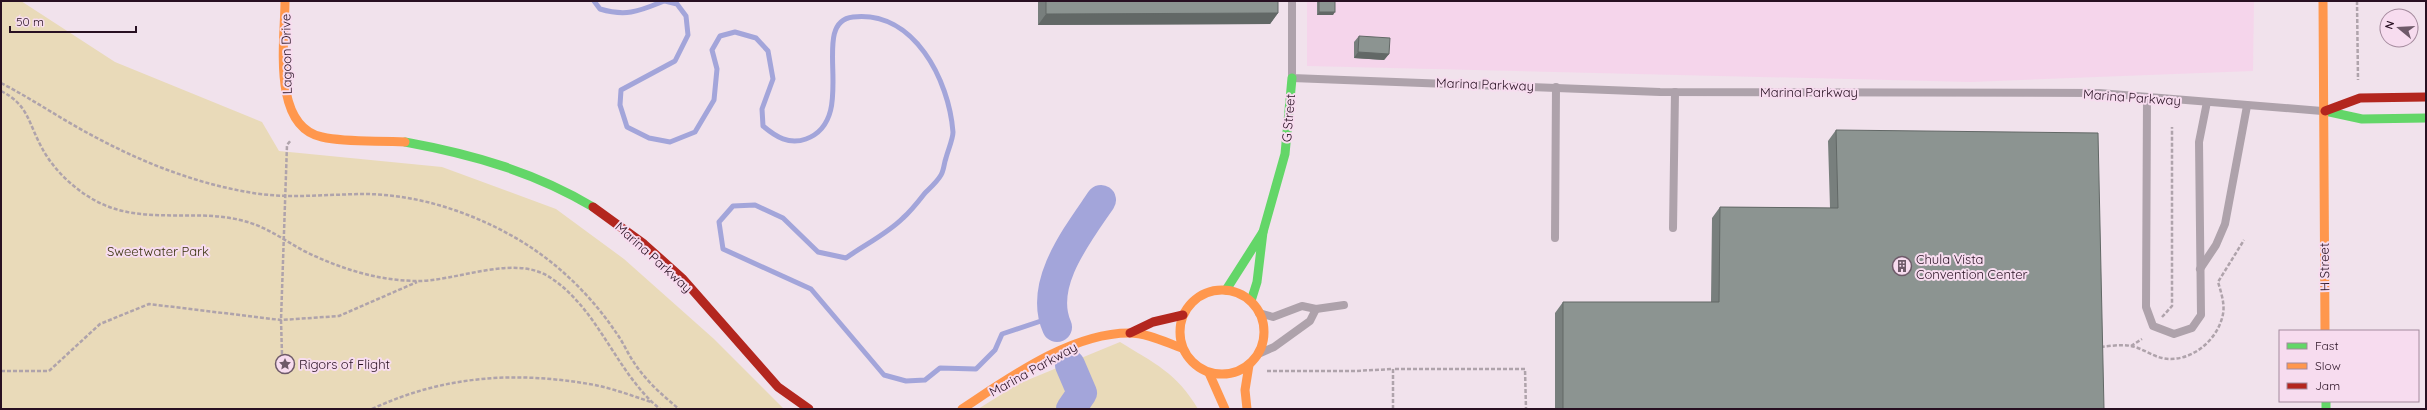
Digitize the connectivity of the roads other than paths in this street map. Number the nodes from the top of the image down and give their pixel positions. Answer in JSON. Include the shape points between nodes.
{"nodes":[{"id":1,"x":285,"y":1,"type":"edge"},
{"id":2,"x":1292,"y":1,"type":"edge"},
{"id":3,"x":2323,"y":1,"type":"edge"},
{"id":4,"x":1292,"y":78,"type":"junction"},
{"id":5,"x":1556,"y":87,"type":"junction"},
{"id":6,"x":1675,"y":92,"type":"junction"},
{"id":7,"x":2426,"y":96,"type":"edge"},
{"id":8,"x":2147,"y":97,"type":"junction"},
{"id":9,"x":2207,"y":102,"type":"junction"},
{"id":10,"x":2248,"y":106,"type":"junction"},
{"id":11,"x":2325,"y":111,"type":"junction"},
{"id":12,"x":2426,"y":118,"type":"edge"},
{"id":13,"x":300,"y":126,"type":"joint"},
{"id":14,"x":1673,"y":228,"type":"dead end"},
{"id":15,"x":1263,"y":232,"type":"junction"},
{"id":16,"x":1555,"y":238,"type":"dead end"},
{"id":17,"x":2200,"y":269,"type":"junction"},
{"id":18,"x":1226,"y":290,"type":"junction"},
{"id":19,"x":1251,"y":302,"type":"junction"},
{"id":20,"x":1344,"y":305,"type":"dead end"},
{"id":21,"x":1316,"y":309,"type":"junction"},
{"id":22,"x":1260,"y":313,"type":"junction"},
{"id":23,"x":1183,"y":315,"type":"junction"},
{"id":24,"x":2325,"y":330,"type":"edge"},
{"id":25,"x":1130,"y":333,"type":"junction"},
{"id":26,"x":1182,"y":348,"type":"junction"},
{"id":27,"x":1258,"y":354,"type":"junction"},
{"id":28,"x":1249,"y":365,"type":"junction"},
{"id":29,"x":1209,"y":373,"type":"junction"},
{"id":30,"x":809,"y":409,"type":"edge"},
{"id":31,"x":962,"y":409,"type":"edge"},
{"id":32,"x":1225,"y":409,"type":"edge"},
{"id":33,"x":1247,"y":409,"type":"edge"}],
"edges":[{"from":1,"to":13,"type":"street","name":"Lagoon Drive","via":[[287,103]]},
{"from":2,"to":4,"type":"lane","name":"G Street"},
{"from":3,"to":11,"type":"street"},
{"from":4,"to":5,"type":"lane","name":"Marina Parkway"},
{"from":4,"to":15,"type":"street","name":"G Street","via":[[1285,154]]},
{"from":5,"to":6,"type":"lane","name":"Marina Parkway"},
{"from":5,"to":16,"type":"lane"},
{"from":6,"to":8,"type":"lane","name":"Marina Parkway","via":[[2099,93]]},
{"from":6,"to":14,"type":"lane"},
{"from":7,"to":11,"type":"street","name":"Marina Parkway","via":[[2360,98]]},
{"from":8,"to":9,"type":"lane","name":"Marina Parkway"},
{"from":8,"to":17,"type":"lane","via":[[2146,308],[2153,326],[2174,334],[2192,328],[2201,315]]},
{"from":9,"to":10,"type":"lane","name":"Marina Parkway"},
{"from":9,"to":17,"type":"lane","via":[[2200,142]]},
{"from":10,"to":11,"type":"lane","name":"Marina Parkway"},
{"from":10,"to":17,"type":"lane","via":[[2225,224],[2216,245]]},
{"from":11,"to":12,"type":"street","name":"Marina Parkway","via":[[2362,119]]},
{"from":11,"to":24,"type":"street","name":"H Street"},
{"from":13,"to":30,"type":"street","name":"Marina Parkway","via":[[310,134],[322,138],[404,142],[460,152],[521,172],[579,198],[628,231],[682,278],[778,387]]},
{"from":15,"to":18,"type":"street","name":"G Street"},
{"from":15,"to":19,"type":"street","name":"G Street","via":[[1257,282]]},
{"from":18,"to":19,"type":"street","via":[[1240,294]]},
{"from":18,"to":23,"type":"street","via":[[1212,291],[1199,296]]},
{"from":19,"to":22,"type":"street"},
{"from":20,"to":21,"type":"lane"},
{"from":21,"to":22,"type":"lane","via":[[1302,306],[1273,317]]},
{"from":21,"to":27,"type":"lane","via":[[1310,321],[1274,347]]},
{"from":22,"to":27,"type":"street","via":[[1264,326]]},
{"from":23,"to":25,"type":"street","name":"Marina Parkway","via":[[1154,322]]},
{"from":23,"to":26,"type":"street","via":[[1179,331]]},
{"from":25,"to":26,"type":"street","name":"Marina Parkway","via":[[1157,338]]},
{"from":25,"to":31,"type":"street","name":"Marina Parkway","via":[[1111,334],[1077,344],[1020,373]]},
{"from":26,"to":29,"type":"street","via":[[1197,367]]},
{"from":27,"to":28,"type":"street"},
{"from":28,"to":29,"type":"street","via":[[1237,372],[1223,375]]},
{"from":28,"to":33,"type":"street","via":[[1245,390]]},
{"from":29,"to":32,"type":"street"}]}
